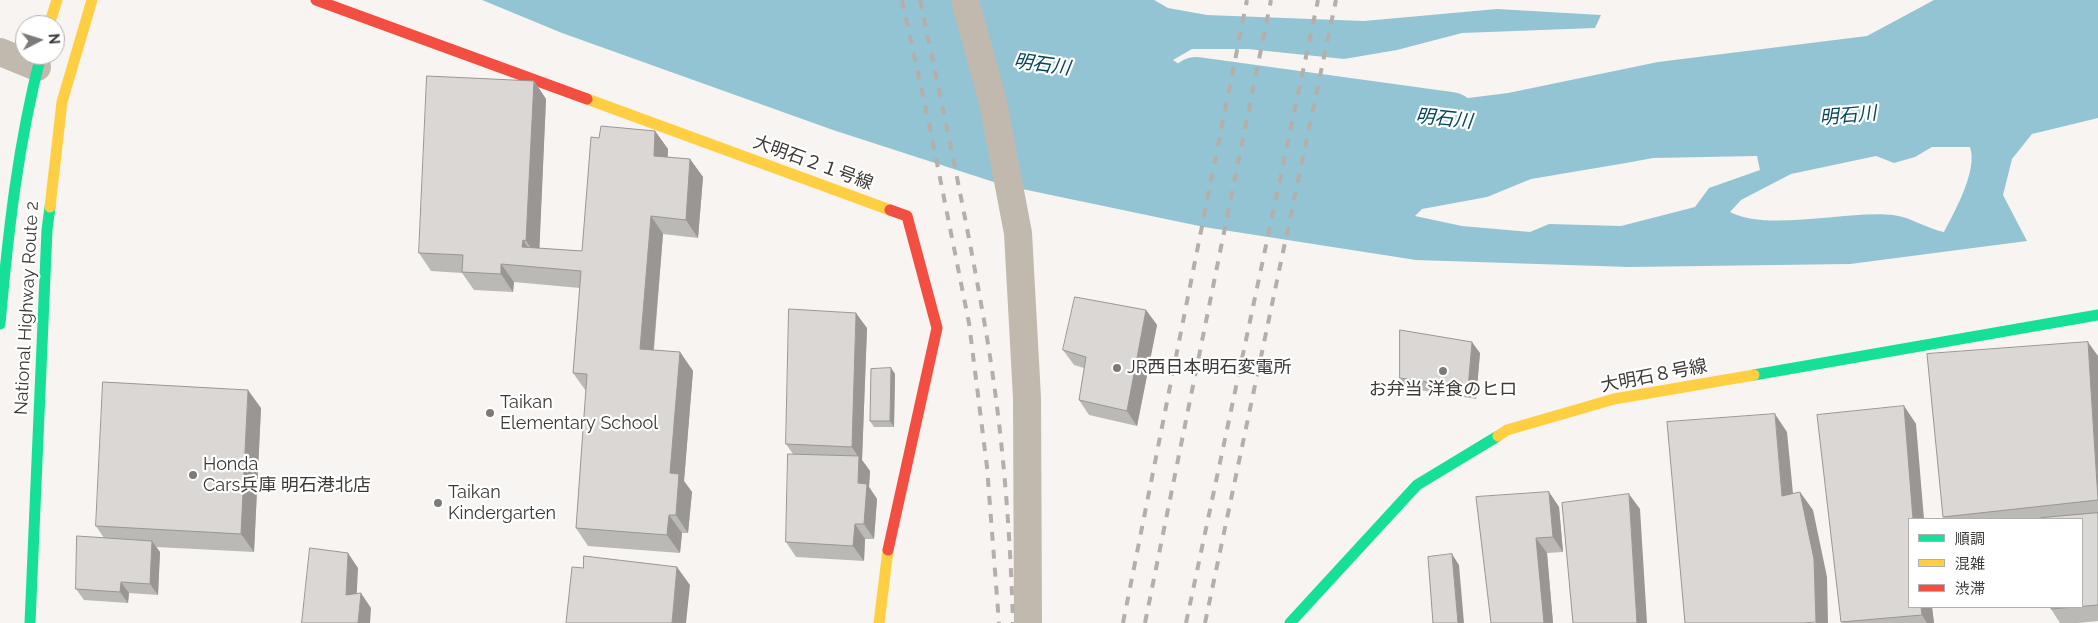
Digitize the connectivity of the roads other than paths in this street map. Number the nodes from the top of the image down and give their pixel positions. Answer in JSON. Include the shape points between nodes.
{"nodes":[{"id":1,"x":57,"y":0,"type":"edge"},
{"id":2,"x":92,"y":0,"type":"edge"},
{"id":3,"x":316,"y":0,"type":"edge"},
{"id":4,"x":965,"y":0,"type":"edge"},
{"id":5,"x":53,"y":15,"type":"edge"},
{"id":6,"x":0,"y":52,"type":"edge"},
{"id":7,"x":15,"y":55,"type":"edge"},
{"id":8,"x":38,"y":65,"type":"edge"},
{"id":9,"x":2098,"y":315,"type":"edge"},
{"id":10,"x":0,"y":324,"type":"edge"},
{"id":11,"x":30,"y":623,"type":"edge"},
{"id":12,"x":880,"y":623,"type":"edge"},
{"id":13,"x":1028,"y":623,"type":"edge"},
{"id":14,"x":1290,"y":623,"type":"edge"}],
"edges":[{"from":1,"to":5,"type":"main road"},
{"from":2,"to":11,"type":"main road","name":"National Highway Route 2","via":[[62,102],[47,230]]},
{"from":3,"to":12,"type":"main road","name":"大明石２１号線","via":[[907,216],[937,328],[888,547]]},
{"from":4,"to":13,"type":"street","via":[[993,102],[1018,233],[1027,398]]},
{"from":6,"to":7,"type":"street"},
{"from":8,"to":10,"type":"main road","name":"National Highway Route 2","via":[[9,220]]},
{"from":9,"to":14,"type":"main road","name":"大明石８号線","via":[[1614,400],[1507,430],[1418,485]]}]}
